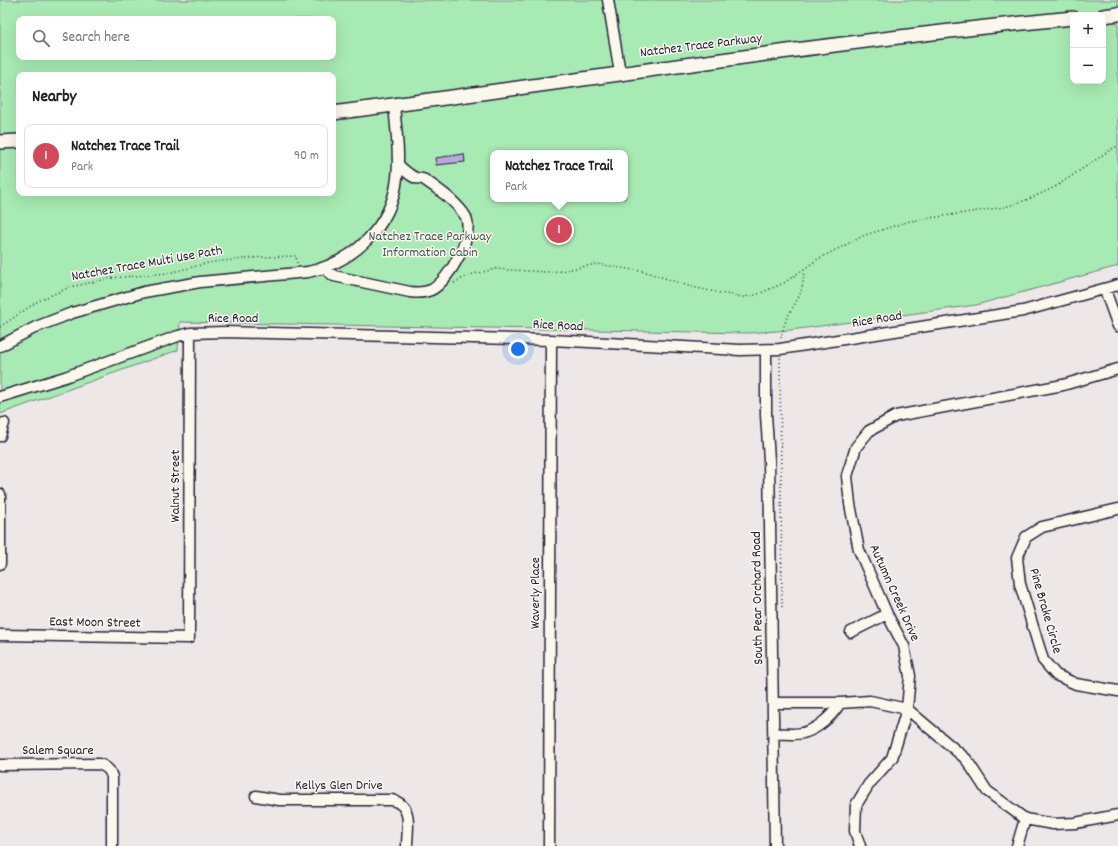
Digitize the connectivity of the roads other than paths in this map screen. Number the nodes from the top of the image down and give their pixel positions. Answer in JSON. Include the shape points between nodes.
{"nodes":[{"id":1,"x":608,"y":0,"type":"edge"},
{"id":2,"x":1118,"y":14,"type":"edge"},
{"id":3,"x":1106,"y":16,"type":"edge"},
{"id":4,"x":1070,"y":18,"type":"edge"},
{"id":5,"x":620,"y":72,"type":"junction"},
{"id":6,"x":394,"y":105,"type":"junction"},
{"id":7,"x":336,"y":113,"type":"edge"},
{"id":8,"x":16,"y":141,"type":"edge"},
{"id":9,"x":0,"y":142,"type":"edge"},
{"id":10,"x":398,"y":165,"type":"junction"},
{"id":11,"x":324,"y":268,"type":"junction"},
{"id":12,"x":1118,"y":285,"type":"edge"},
{"id":13,"x":1105,"y":290,"type":"junction"},
{"id":14,"x":1118,"y":326,"type":"edge"},
{"id":15,"x":190,"y":333,"type":"junction"},
{"id":16,"x":551,"y":340,"type":"junction"},
{"id":17,"x":0,"y":346,"type":"edge"},
{"id":18,"x":766,"y":350,"type":"junction"},
{"id":19,"x":1118,"y":369,"type":"edge"},
{"id":20,"x":0,"y":397,"type":"edge"},
{"id":21,"x":4,"y":422,"type":"dead end"},
{"id":22,"x":0,"y":436,"type":"edge"},
{"id":23,"x":0,"y":494,"type":"edge"},
{"id":24,"x":0,"y":504,"type":"edge"},
{"id":25,"x":1118,"y":509,"type":"edge"},
{"id":26,"x":0,"y":564,"type":"edge"},
{"id":27,"x":887,"y":614,"type":"junction"},
{"id":28,"x":851,"y":632,"type":"dead end"},
{"id":29,"x":0,"y":635,"type":"edge"},
{"id":30,"x":189,"y":638,"type":"joint"},
{"id":31,"x":1118,"y":691,"type":"edge"},
{"id":32,"x":774,"y":702,"type":"junction"},
{"id":33,"x":840,"y":703,"type":"junction"},
{"id":34,"x":907,"y":709,"type":"junction"},
{"id":35,"x":774,"y":734,"type":"junction"},
{"id":36,"x":0,"y":765,"type":"edge"},
{"id":37,"x":256,"y":796,"type":"dead end"},
{"id":38,"x":1118,"y":815,"type":"edge"},
{"id":39,"x":1025,"y":819,"type":"junction"},
{"id":40,"x":112,"y":846,"type":"edge"},
{"id":41,"x":407,"y":846,"type":"edge"},
{"id":42,"x":549,"y":846,"type":"edge"},
{"id":43,"x":775,"y":846,"type":"edge"},
{"id":44,"x":860,"y":846,"type":"edge"},
{"id":45,"x":1017,"y":846,"type":"edge"}],
"edges":[{"from":1,"to":5,"type":"street"},
{"from":2,"to":3,"type":"main road"},
{"from":4,"to":5,"type":"main road","name":"Natchez Trace Parkway"},
{"from":5,"to":6,"type":"main road","name":"Natchez Trace Parkway"},
{"from":6,"to":7,"type":"main road","name":"Natchez Trace Parkway"},
{"from":6,"to":10,"type":"street"},
{"from":8,"to":9,"type":"main road"},
{"from":10,"to":11,"type":"street","via":[[394,195],[381,224],[355,252]]},
{"from":10,"to":11,"type":"street","via":[[415,178],[423,178],[426,186],[454,203],[464,213],[467,230],[463,247],[446,277],[438,286],[426,292],[410,292],[334,276]]},
{"from":11,"to":17,"type":"street","via":[[300,273],[200,282],[144,292],[72,313],[36,327]]},
{"from":12,"to":13,"type":"street","name":"Rice Road"},
{"from":13,"to":14,"type":"street"},
{"from":13,"to":18,"type":"street","name":"Rice Road","via":[[1023,311]]},
{"from":15,"to":16,"type":"street","name":"Rice Road"},
{"from":15,"to":20,"type":"street","name":"Rice Road"},
{"from":15,"to":30,"type":"street","name":"Walnut Street"},
{"from":16,"to":18,"type":"street","name":"Rice Road"},
{"from":16,"to":42,"type":"street","name":"Waverly Place"},
{"from":18,"to":32,"type":"street","name":"South Pear Orchard Road"},
{"from":19,"to":27,"type":"street","name":"Autumn Creek Drive","via":[[1063,385],[896,416],[869,431],[856,447],[847,476],[859,550]]},
{"from":21,"to":22,"type":"street"},
{"from":23,"to":24,"type":"street"},
{"from":24,"to":26,"type":"street"},
{"from":25,"to":31,"type":"street","name":"Pine Brake Circle","via":[[1042,527],[1026,537],[1017,558],[1020,584],[1043,660],[1056,675],[1076,684]]},
{"from":27,"to":28,"type":"street"},
{"from":27,"to":34,"type":"street","name":"Autumn Creek Drive","via":[[904,646],[910,676]]},
{"from":29,"to":30,"type":"street","name":"East Moon Street"},
{"from":32,"to":33,"type":"street"},
{"from":32,"to":35,"type":"street","name":"South Pear Orchard Road"},
{"from":33,"to":34,"type":"street","via":[[870,701]]},
{"from":33,"to":35,"type":"street","via":[[834,712],[810,730],[802,733]]},
{"from":34,"to":39,"type":"street","via":[[966,759],[987,791]]},
{"from":34,"to":44,"type":"street","name":"Autumn Creek Drive","via":[[892,758],[869,784],[856,805],[855,830]]},
{"from":35,"to":43,"type":"street","name":"South Pear Orchard Road"},
{"from":36,"to":40,"type":"street","name":"Salem Square","via":[[105,766],[112,777]]},
{"from":37,"to":41,"type":"street","name":"Kellys Glen Drive","via":[[279,800],[400,802],[407,810]]},
{"from":38,"to":39,"type":"street","via":[[1075,823],[1053,824]]},
{"from":39,"to":45,"type":"street"}]}
